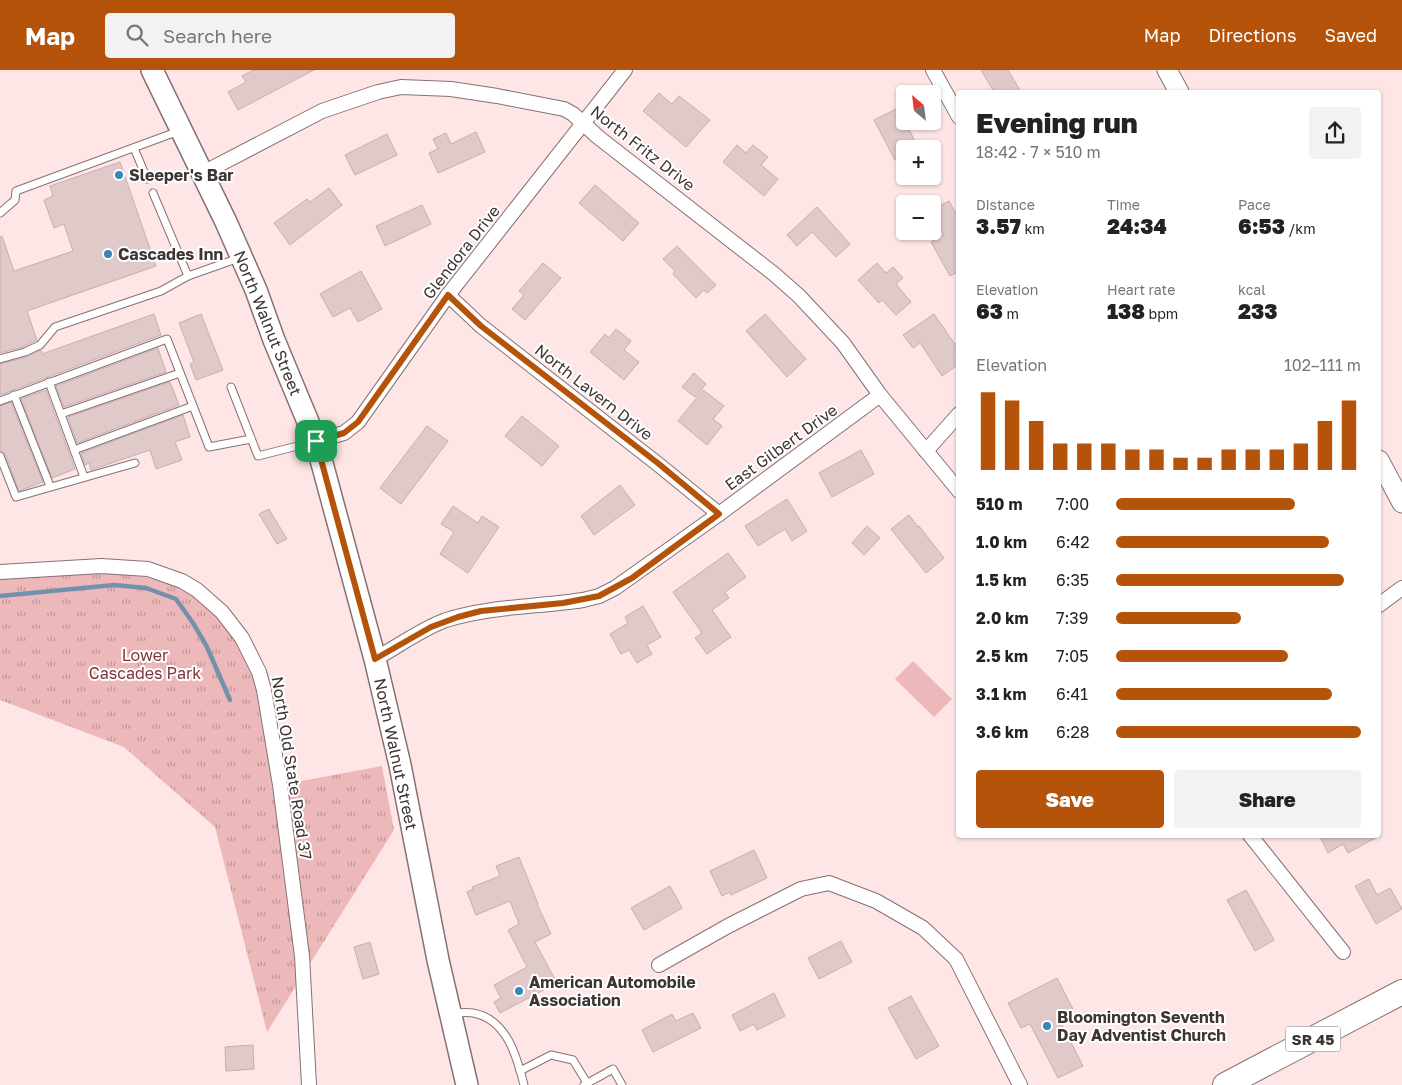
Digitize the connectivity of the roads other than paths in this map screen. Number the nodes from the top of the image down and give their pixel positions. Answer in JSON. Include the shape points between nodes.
{"nodes":[{"id":1,"x":152,"y":70,"type":"edge"},
{"id":2,"x":625,"y":70,"type":"edge"},
{"id":3,"x":933,"y":70,"type":"edge"},
{"id":4,"x":1167,"y":70,"type":"edge"},
{"id":5,"x":1178,"y":90,"type":"edge"},
{"id":6,"x":956,"y":111,"type":"edge"},
{"id":7,"x":584,"y":124,"type":"junction"},
{"id":8,"x":182,"y":130,"type":"junction"},
{"id":9,"x":134,"y":148,"type":"junction"},
{"id":10,"x":202,"y":173,"type":"junction"},
{"id":11,"x":147,"y":179,"type":"dead end"},
{"id":12,"x":153,"y":193,"type":"dead end"},
{"id":13,"x":0,"y":213,"type":"edge"},
{"id":14,"x":242,"y":257,"type":"junction"},
{"id":15,"x":188,"y":276,"type":"junction"},
{"id":16,"x":448,"y":295,"type":"junction"},
{"id":17,"x":0,"y":359,"type":"edge"},
{"id":18,"x":180,"y":373,"type":"junction"},
{"id":19,"x":49,"y":382,"type":"junction"},
{"id":20,"x":231,"y":387,"type":"dead end"},
{"id":21,"x":14,"y":395,"type":"junction"},
{"id":22,"x":880,"y":395,"type":"junction"},
{"id":23,"x":0,"y":401,"type":"edge"},
{"id":24,"x":193,"y":406,"type":"junction"},
{"id":25,"x":60,"y":414,"type":"junction"},
{"id":26,"x":956,"y":417,"type":"edge"},
{"id":27,"x":251,"y":439,"type":"junction"},
{"id":28,"x":316,"y":441,"type":"junction"},
{"id":29,"x":74,"y":450,"type":"junction"},
{"id":30,"x":926,"y":451,"type":"junction"},
{"id":31,"x":0,"y":456,"type":"edge"},
{"id":32,"x":134,"y":463,"type":"dead end"},
{"id":33,"x":1381,"y":464,"type":"edge"},
{"id":34,"x":84,"y":477,"type":"junction"},
{"id":35,"x":50,"y":486,"type":"junction"},
{"id":36,"x":956,"y":487,"type":"edge"},
{"id":37,"x":1402,"y":503,"type":"edge"},
{"id":38,"x":719,"y":514,"type":"junction"},
{"id":39,"x":0,"y":572,"type":"edge"},
{"id":40,"x":1402,"y":588,"type":"edge"},
{"id":41,"x":1381,"y":604,"type":"edge"},
{"id":42,"x":375,"y":659,"type":"junction"},
{"id":43,"x":1252,"y":838,"type":"edge"},
{"id":44,"x":1343,"y":952,"type":"dead end"},
{"id":45,"x":659,"y":965,"type":"dead end"},
{"id":46,"x":1402,"y":992,"type":"edge"},
{"id":47,"x":451,"y":1013,"type":"junction"},
{"id":48,"x":520,"y":1071,"type":"junction"},
{"id":49,"x":585,"y":1084,"type":"edge"},
{"id":50,"x":309,"y":1085,"type":"edge"},
{"id":51,"x":467,"y":1085,"type":"edge"},
{"id":52,"x":524,"y":1085,"type":"edge"},
{"id":53,"x":622,"y":1085,"type":"edge"},
{"id":54,"x":1020,"y":1085,"type":"edge"},
{"id":55,"x":1225,"y":1085,"type":"edge"}],
"edges":[{"from":1,"to":8,"type":"main road","name":"North Walnut Street"},
{"from":2,"to":7,"type":"street","name":"Glendora Drive"},
{"from":3,"to":6,"type":"street"},
{"from":4,"to":5,"type":"street"},
{"from":7,"to":10,"type":"street","name":"North Fritz Drive","via":[[564,110],[538,104],[451,89],[402,87],[322,111]]},
{"from":7,"to":16,"type":"street","name":"Glendora Drive"},
{"from":7,"to":22,"type":"street","name":"North Fritz Drive","via":[[799,296],[843,343]]},
{"from":8,"to":9,"type":"lane"},
{"from":8,"to":10,"type":"main road","name":"North Walnut Street"},
{"from":9,"to":11,"type":"lane"},
{"from":9,"to":13,"type":"lane","via":[[16,191],[15,200]]},
{"from":10,"to":14,"type":"main road","name":"North Walnut Street"},
{"from":12,"to":15,"type":"lane"},
{"from":14,"to":15,"type":"lane"},
{"from":14,"to":28,"type":"main road","name":"North Walnut Street"},
{"from":15,"to":17,"type":"lane","via":[[161,291],[55,327],[40,345]]},
{"from":16,"to":28,"type":"street","name":"Glendora Drive","via":[[358,422],[344,433]]},
{"from":16,"to":38,"type":"street","name":"North Lavern Drive","via":[[481,326]]},
{"from":18,"to":19,"type":"lane","via":[[167,339]]},
{"from":18,"to":24,"type":"lane"},
{"from":18,"to":25,"type":"lane"},
{"from":19,"to":21,"type":"lane"},
{"from":19,"to":25,"type":"lane"},
{"from":20,"to":27,"type":"lane"},
{"from":21,"to":23,"type":"lane"},
{"from":21,"to":35,"type":"lane"},
{"from":22,"to":30,"type":"street","name":"North Fritz Drive"},
{"from":22,"to":38,"type":"street","name":"East Gilbert Drive"},
{"from":24,"to":27,"type":"lane","via":[[209,447]]},
{"from":24,"to":29,"type":"lane"},
{"from":25,"to":29,"type":"lane"},
{"from":26,"to":30,"type":"street"},
{"from":27,"to":28,"type":"lane","via":[[258,456]]},
{"from":28,"to":42,"type":"main road","name":"North Walnut Street"},
{"from":29,"to":34,"type":"lane"},
{"from":30,"to":36,"type":"street","name":"North Fritz Drive"},
{"from":31,"to":35,"type":"lane","via":[[16,497]]},
{"from":32,"to":34,"type":"lane"},
{"from":33,"to":37,"type":"street"},
{"from":34,"to":35,"type":"lane"},
{"from":38,"to":42,"type":"street","name":"East Gilbert Drive","via":[[632,578],[599,596],[481,611],[458,617],[431,627]]},
{"from":39,"to":50,"type":"street","name":"North Old State Road 37","via":[[101,566],[148,569],[197,590],[222,612],[242,638],[264,690],[280,785],[302,956]]},
{"from":40,"to":41,"type":"street"},
{"from":42,"to":47,"type":"main road","name":"North Walnut Street"},
{"from":43,"to":44,"type":"street"},
{"from":45,"to":54,"type":"street","via":[[801,889],[829,883],[876,901],[923,928],[956,959]]},
{"from":46,"to":55,"type":"highway","number":"SR 45"},
{"from":47,"to":48,"type":"lane","via":[[474,1013],[491,1020],[515,1052]]},
{"from":47,"to":51,"type":"main road","name":"North Walnut Street"},
{"from":48,"to":49,"type":"lane","via":[[551,1055],[574,1060]]},
{"from":48,"to":52,"type":"lane"},
{"from":49,"to":53,"type":"lane","via":[[613,1069]]}]}
